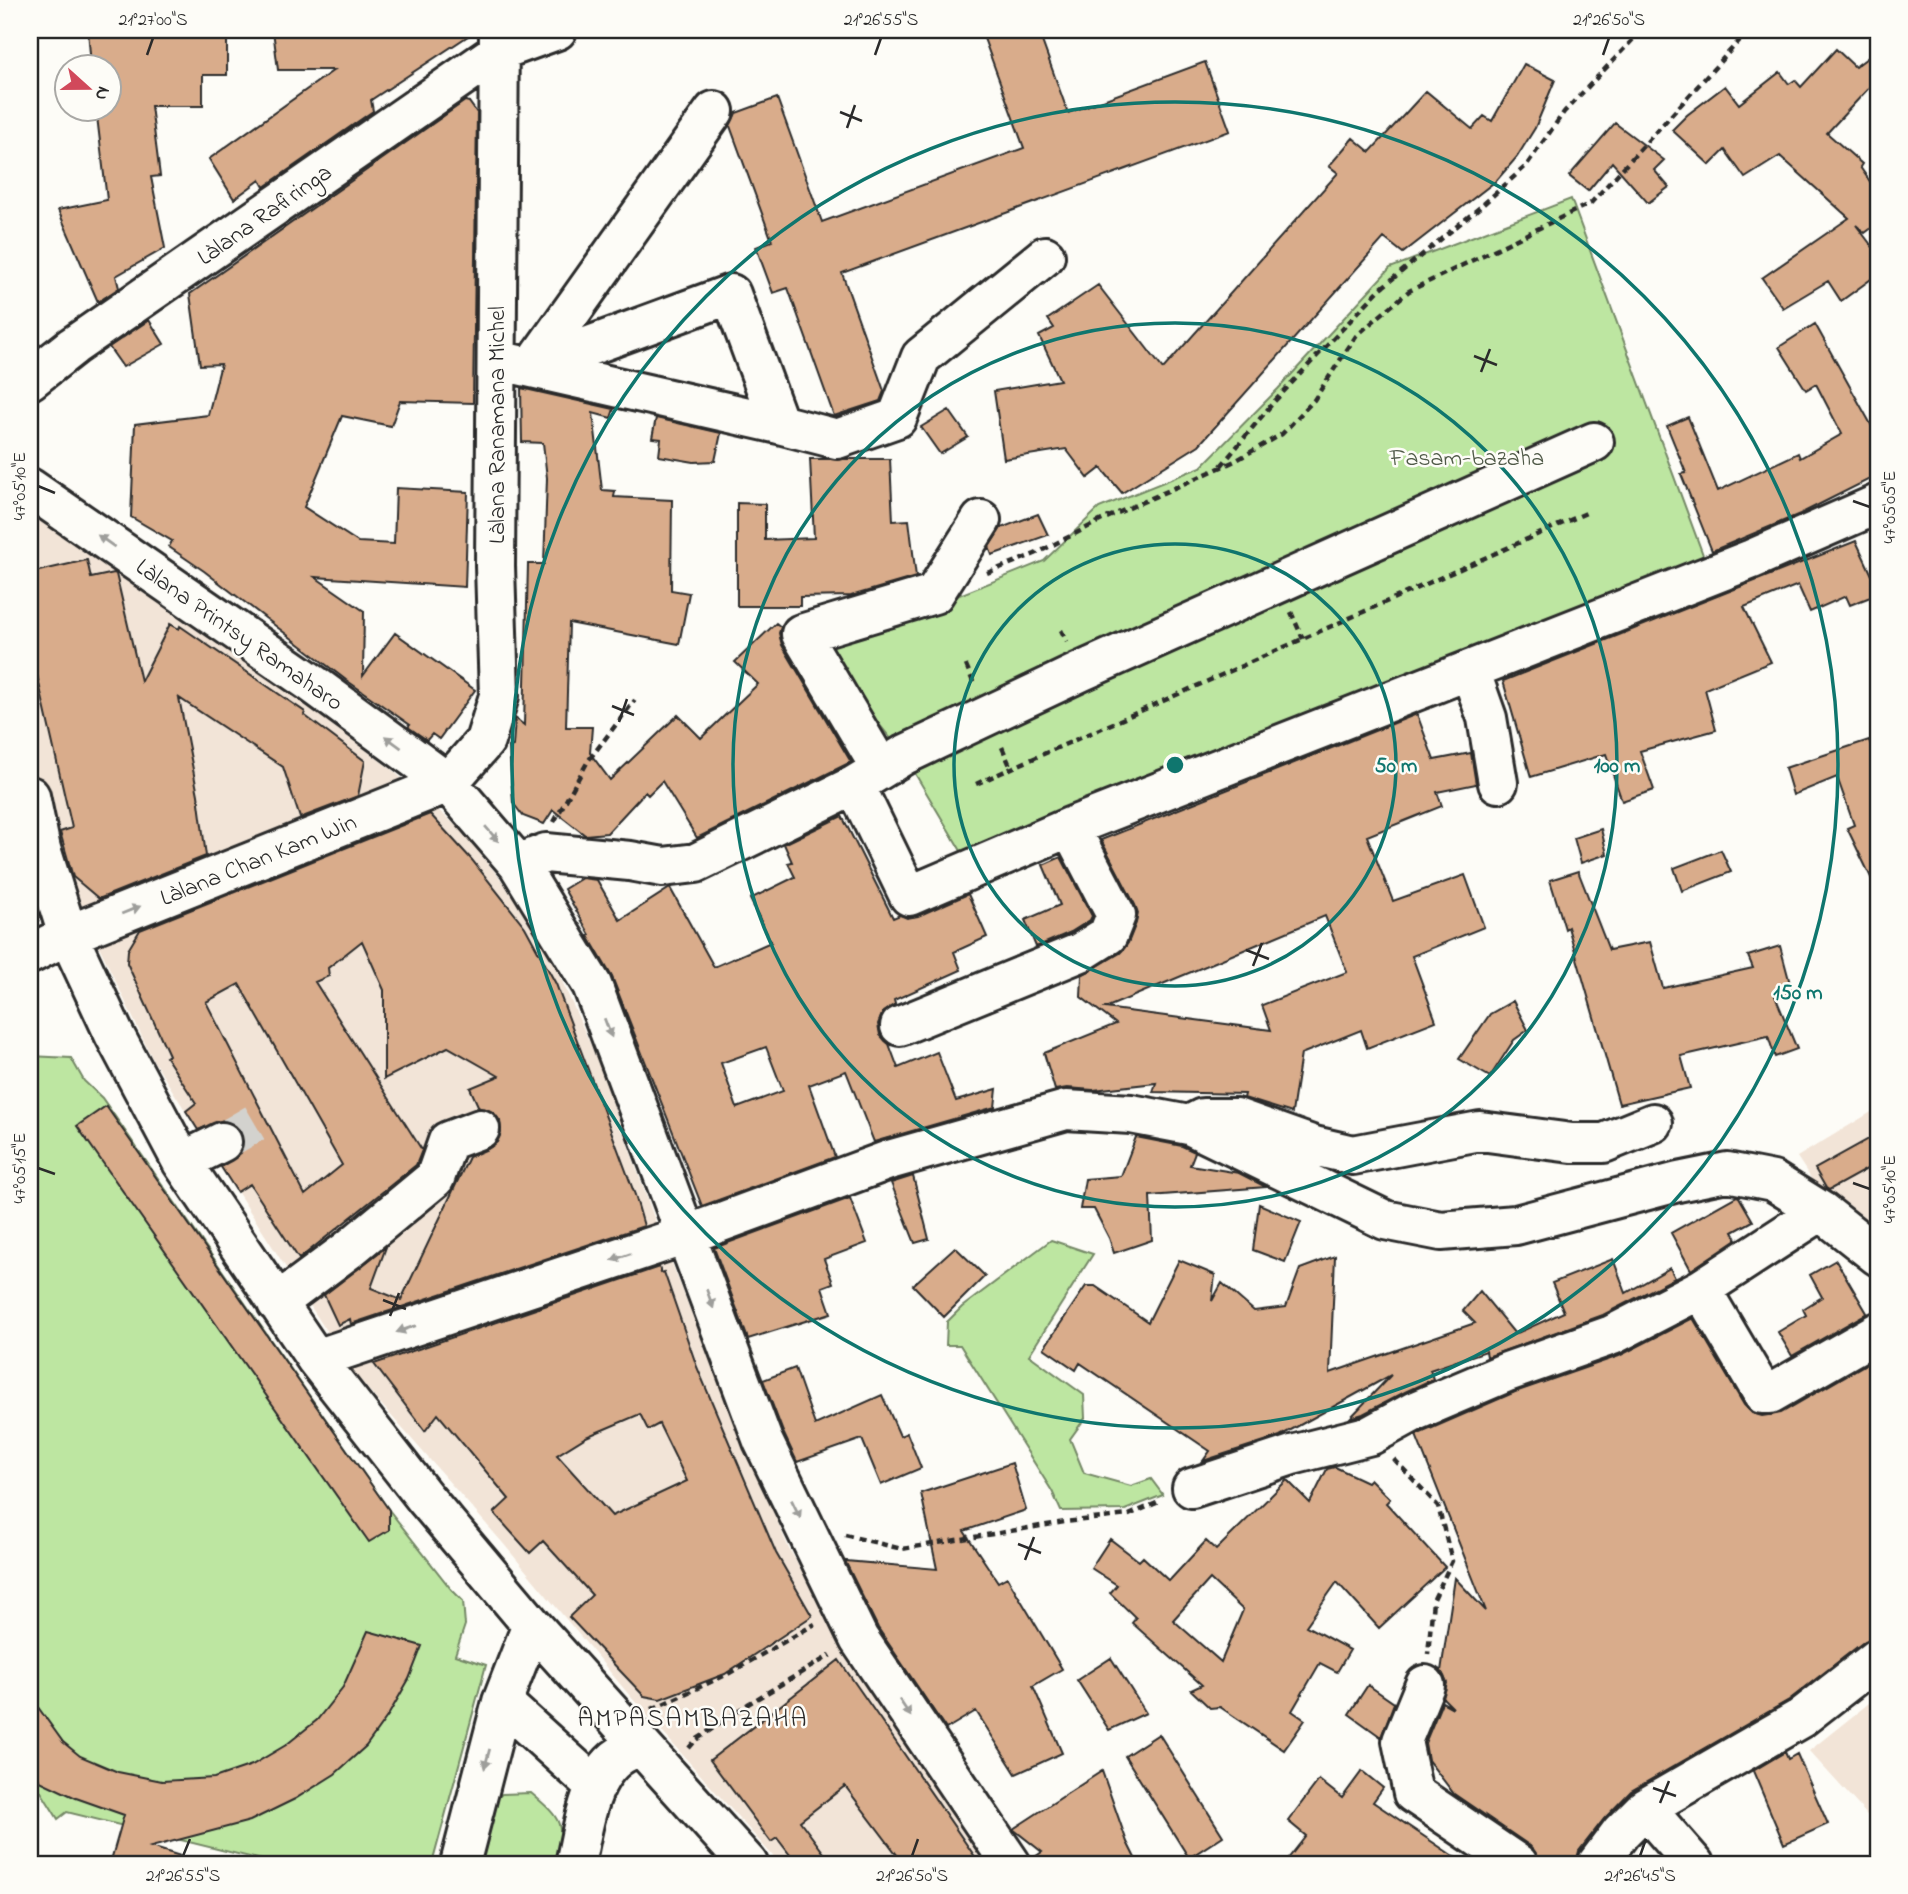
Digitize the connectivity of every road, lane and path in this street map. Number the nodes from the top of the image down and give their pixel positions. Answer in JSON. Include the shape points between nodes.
{"nodes":[{"id":1,"x":557,"y":30,"type":"edge"},
{"id":2,"x":1642,"y":30,"type":"edge"},
{"id":3,"x":1748,"y":30,"type":"edge"},
{"id":4,"x":499,"y":40,"type":"edge"},
{"id":5,"x":714,"y":111,"type":"dead end"},
{"id":6,"x":1045,"y":256,"type":"dead end"},
{"id":7,"x":514,"y":363,"type":"junction"},
{"id":8,"x":30,"y":380,"type":"edge"},
{"id":9,"x":779,"y":424,"type":"junction"},
{"id":10,"x":1594,"y":442,"type":"dead end"},
{"id":11,"x":1219,"y":468,"type":"junction"},
{"id":12,"x":30,"y":488,"type":"edge"},
{"id":13,"x":1878,"y":504,"type":"edge"},
{"id":14,"x":1586,"y":513,"type":"dead end"},
{"id":15,"x":981,"y":520,"type":"dead end"},
{"id":16,"x":985,"y":574,"type":"dead end"},
{"id":17,"x":1470,"y":670,"type":"junction"},
{"id":18,"x":635,"y":700,"type":"dead end"},
{"id":19,"x":868,"y":777,"type":"junction"},
{"id":20,"x":447,"y":783,"type":"junction"},
{"id":21,"x":1499,"y":783,"type":"dead end"},
{"id":22,"x":976,"y":784,"type":"dead end"},
{"id":23,"x":30,"y":796,"type":"edge"},
{"id":24,"x":1070,"y":827,"type":"junction"},
{"id":25,"x":35,"y":850,"type":"edge"},
{"id":26,"x":532,"y":859,"type":"junction"},
{"id":27,"x":68,"y":935,"type":"junction"},
{"id":28,"x":30,"y":954,"type":"edge"},
{"id":29,"x":900,"y":1026,"type":"dead end"},
{"id":30,"x":1653,"y":1123,"type":"dead end"},
{"id":31,"x":1189,"y":1125,"type":"junction"},
{"id":32,"x":480,"y":1129,"type":"dead end"},
{"id":33,"x":222,"y":1142,"type":"tunnel mouth"},
{"id":34,"x":182,"y":1162,"type":"junction"},
{"id":35,"x":1821,"y":1211,"type":"junction"},
{"id":36,"x":686,"y":1235,"type":"junction"},
{"id":37,"x":1878,"y":1256,"type":"edge"},
{"id":38,"x":1701,"y":1289,"type":"junction"},
{"id":39,"x":277,"y":1303,"type":"junction"},
{"id":40,"x":1878,"y":1332,"type":"edge"},
{"id":41,"x":316,"y":1359,"type":"junction"},
{"id":42,"x":1371,"y":1435,"type":"junction"},
{"id":43,"x":1192,"y":1488,"type":"joint"},
{"id":44,"x":803,"y":1525,"type":"junction"},
{"id":45,"x":850,"y":1623,"type":"junction"},
{"id":46,"x":532,"y":1625,"type":"junction"},
{"id":47,"x":1878,"y":1658,"type":"edge"},
{"id":48,"x":1425,"y":1685,"type":"joint"},
{"id":49,"x":502,"y":1702,"type":"junction"},
{"id":50,"x":643,"y":1748,"type":"junction"},
{"id":51,"x":594,"y":1786,"type":"junction"},
{"id":52,"x":1645,"y":1808,"type":"junction"},
{"id":53,"x":460,"y":1864,"type":"edge"},
{"id":54,"x":575,"y":1864,"type":"edge"},
{"id":55,"x":748,"y":1864,"type":"edge"},
{"id":56,"x":1011,"y":1864,"type":"edge"},
{"id":57,"x":1518,"y":1864,"type":"edge"},
{"id":58,"x":1597,"y":1864,"type":"edge"},
{"id":59,"x":1694,"y":1864,"type":"edge"}],
"edges":[{"from":1,"to":4,"type":"street","name":"Làlana Rafiringa"},
{"from":2,"to":11,"type":"path","via":[[1564,112],[1526,166],[1379,289]]},
{"from":3,"to":11,"type":"path","via":[[1591,203],[1409,291],[1356,337],[1314,400],[1282,434]]},
{"from":4,"to":7,"type":"street","name":"Làlana Ranamana Michel"},
{"from":4,"to":8,"type":"street","name":"Làlana Rafiringa"},
{"from":5,"to":7,"type":"street"},
{"from":6,"to":9,"type":"street","via":[[921,357],[897,418],[837,439]]},
{"from":7,"to":9,"type":"street"},
{"from":7,"to":9,"type":"street","via":[[730,294]]},
{"from":7,"to":20,"type":"street","name":"Làlana Ranamana Michel","via":[[495,566],[499,696],[485,741]]},
{"from":10,"to":19,"type":"street","via":[[1080,671],[904,755]]},
{"from":11,"to":16,"type":"path"},
{"from":20,"to":12,"type":"street","name":"Làlana Printsy Ramaharo","one_way":true},
{"from":13,"to":17,"type":"street"},
{"from":14,"to":22,"type":"path"},
{"from":15,"to":19,"type":"street","via":[[934,594],[801,634]]},
{"from":17,"to":21,"type":"street","via":[[1487,718]]},
{"from":17,"to":24,"type":"street"},
{"from":18,"to":26,"type":"path","via":[[587,761]]},
{"from":19,"to":24,"type":"street","via":[[909,896]]},
{"from":19,"to":26,"type":"street","via":[[696,863],[663,867],[630,861]]},
{"from":20,"to":26,"type":"street","name":"Làlana Printsy Ramaharo","one_way":true},
{"from":27,"to":20,"type":"street","name":"Làlana Chan Kam Win","one_way":true},
{"from":23,"to":25,"type":"street"},
{"from":24,"to":29,"type":"street","via":[[1115,915],[1108,935],[1081,952]]},
{"from":25,"to":27,"type":"street"},
{"from":26,"to":36,"type":"street","name":"Làlana Printsy Ramaharo","one_way":true,"via":[[592,985]]},
{"from":27,"to":28,"type":"street","name":"Làlana Chan Kam Win"},
{"from":27,"to":34,"type":"street"},
{"from":30,"to":31,"type":"street","via":[[1604,1143],[1480,1131],[1353,1155],[1236,1118],[1203,1118]]},
{"from":31,"to":35,"type":"street","via":[[1385,1220],[1441,1231],[1516,1225],[1727,1172],[1773,1181]]},
{"from":31,"to":36,"type":"street","via":[[1131,1114],[1066,1110],[889,1160]]},
{"from":32,"to":39,"type":"street","via":[[448,1141],[435,1178]]},
{"from":33,"to":34,"type":"street"},
{"from":34,"to":39,"type":"street"},
{"from":35,"to":37,"type":"street"},
{"from":35,"to":38,"type":"street"},
{"from":36,"to":41,"type":"street","one_way":true},
{"from":36,"to":44,"type":"street","name":"Làlana Printsy Ramaharo","one_way":true,"via":[[763,1441]]},
{"from":38,"to":40,"type":"street","via":[[1763,1394]]},
{"from":38,"to":42,"type":"street","via":[[1612,1335],[1415,1411]]},
{"from":39,"to":41,"type":"street"},
{"from":41,"to":46,"type":"street"},
{"from":42,"to":43,"type":"street"},
{"from":42,"to":48,"type":"path","via":[[1438,1506],[1452,1561],[1433,1601]]},
{"from":43,"to":44,"type":"path","via":[[1129,1515],[902,1549]]},
{"from":44,"to":45,"type":"street","name":"Làlana Printsy Ramaharo"},
{"from":45,"to":50,"type":"path","via":[[728,1674]]},
{"from":45,"to":50,"type":"path","via":[[696,1740]]},
{"from":45,"to":56,"type":"street","name":"Làlana Printsy Ramaharo","one_way":true},
{"from":46,"to":49,"type":"street"},
{"from":46,"to":50,"type":"street"},
{"from":47,"to":52,"type":"street","via":[[1801,1718]]},
{"from":48,"to":57,"type":"street","via":[[1402,1741],[1413,1793]]},
{"from":49,"to":51,"type":"street"},
{"from":49,"to":53,"type":"street","one_way":true},
{"from":50,"to":51,"type":"street","via":[[629,1749]]},
{"from":50,"to":55,"type":"street"},
{"from":51,"to":54,"type":"street"},
{"from":52,"to":58,"type":"street"},
{"from":52,"to":59,"type":"street"}]}
